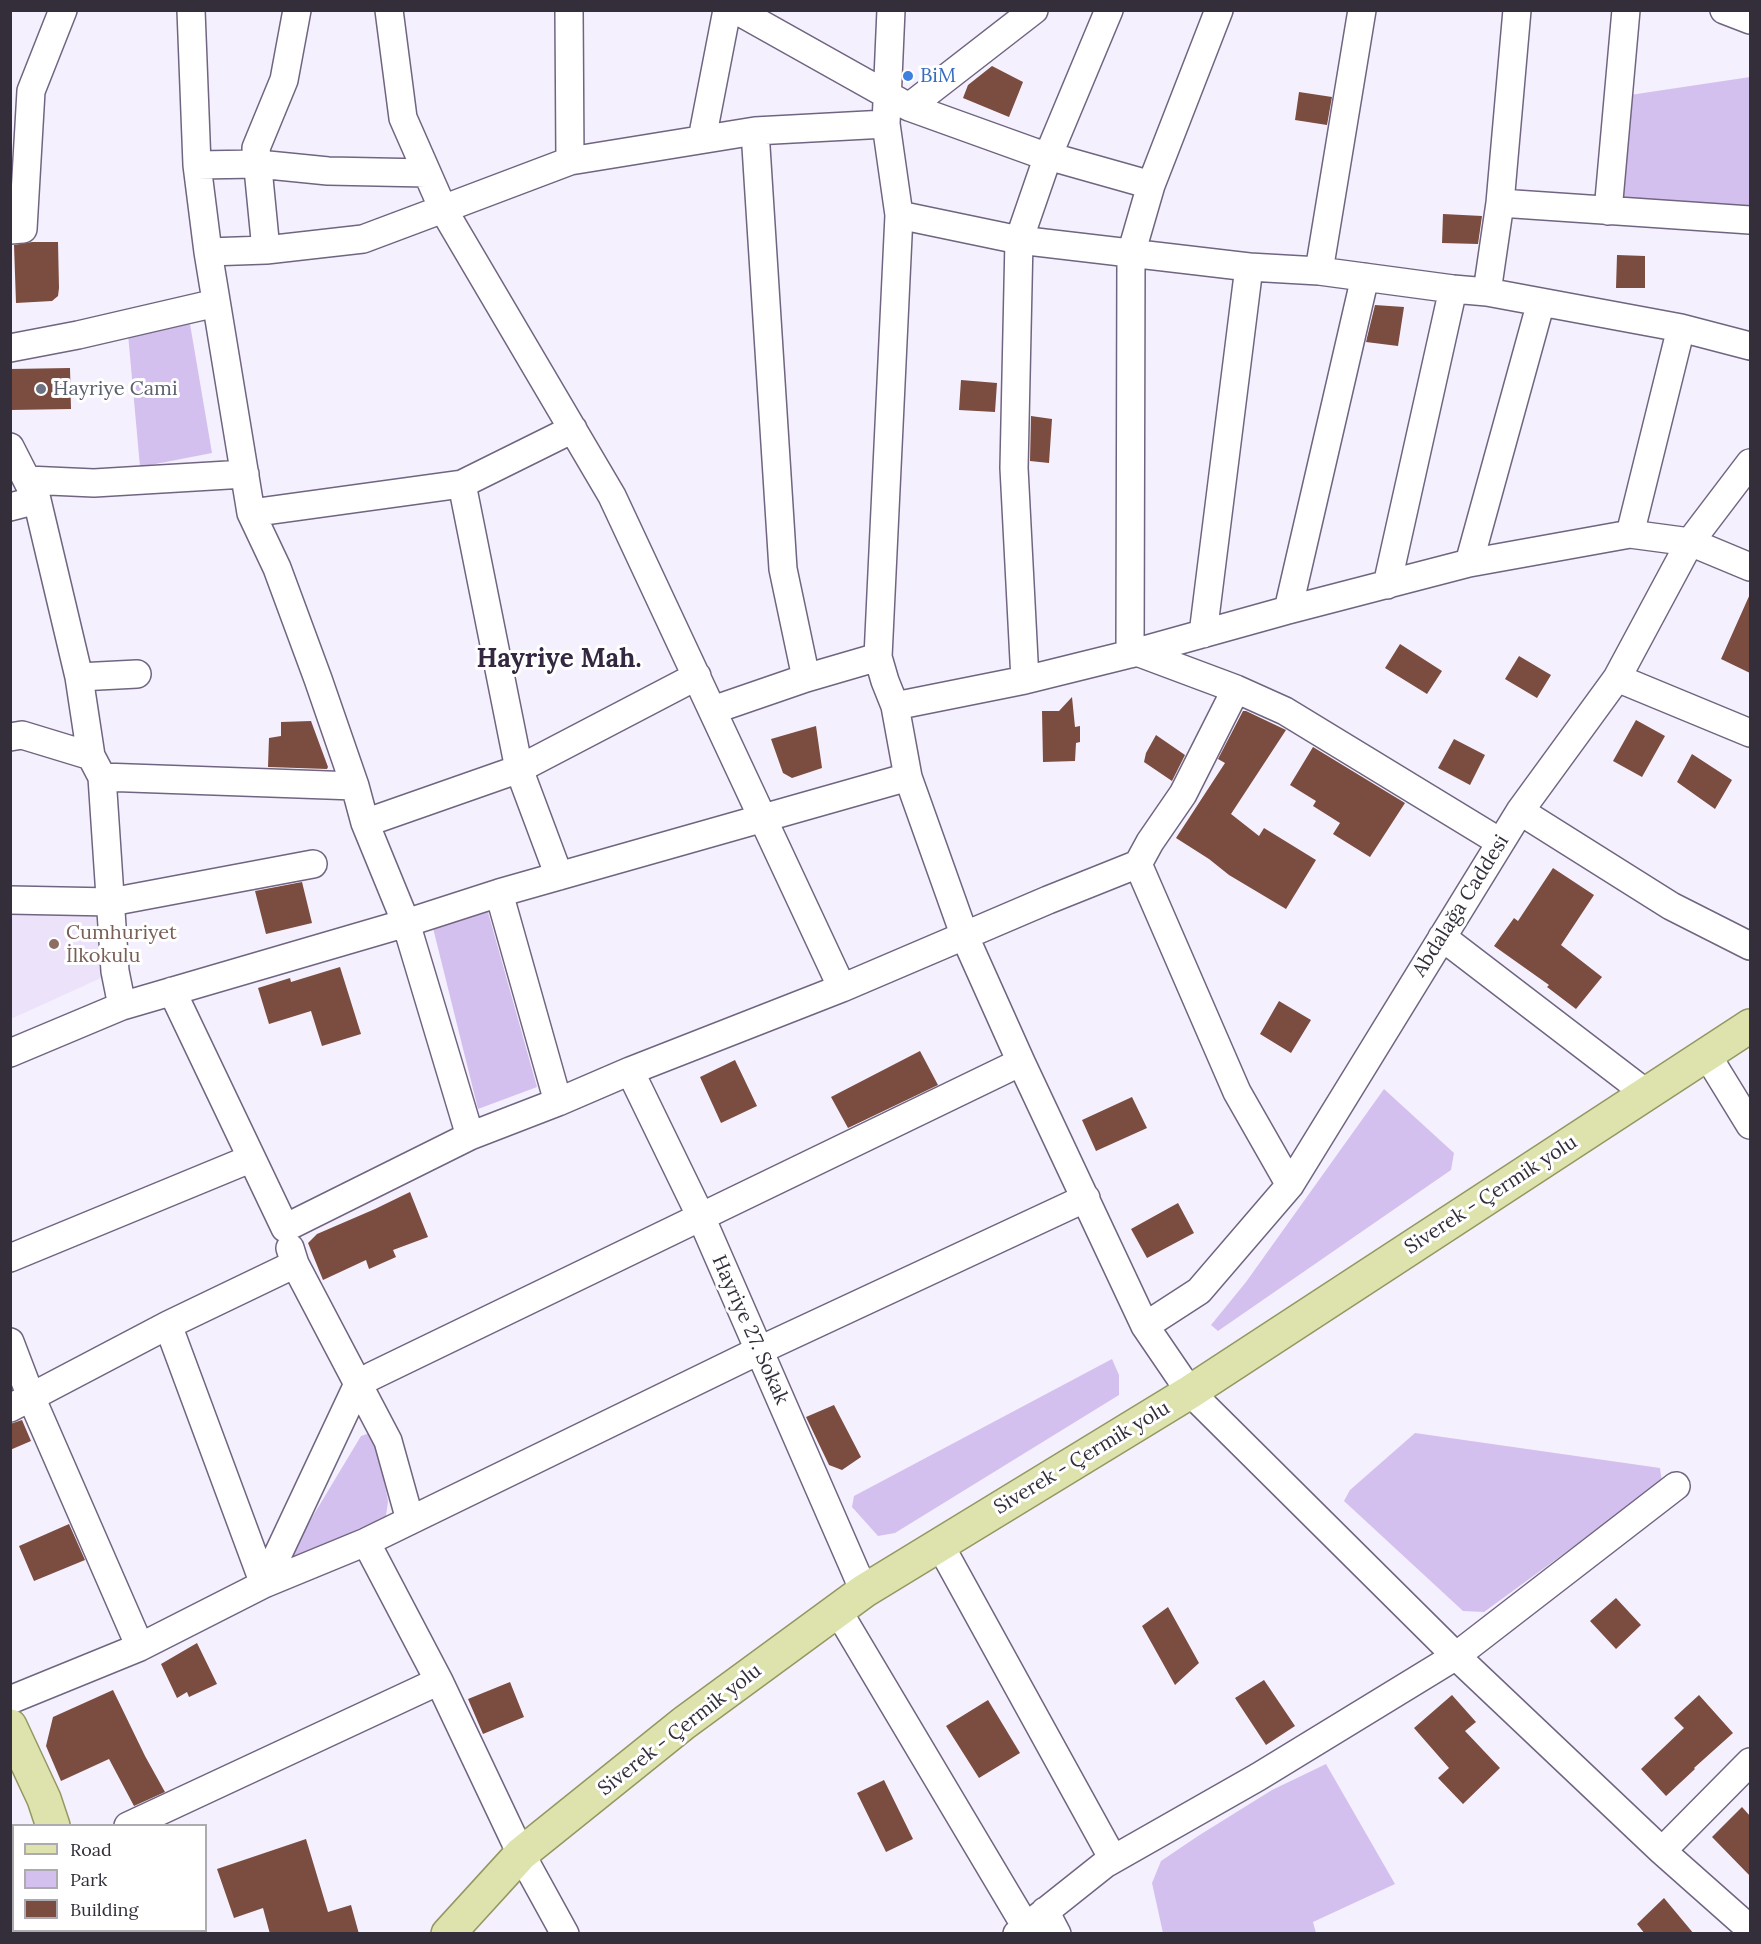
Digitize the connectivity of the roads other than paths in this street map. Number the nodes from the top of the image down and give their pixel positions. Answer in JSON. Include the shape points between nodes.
{"nodes":[{"id":1,"x":63,"y":10,"type":"edge"},
{"id":2,"x":191,"y":10,"type":"edge"},
{"id":3,"x":297,"y":10,"type":"edge"},
{"id":4,"x":389,"y":10,"type":"edge"},
{"id":5,"x":569,"y":10,"type":"edge"},
{"id":6,"x":727,"y":10,"type":"edge"},
{"id":7,"x":736,"y":10,"type":"edge"},
{"id":8,"x":891,"y":10,"type":"edge"},
{"id":9,"x":1034,"y":10,"type":"edge"},
{"id":10,"x":1109,"y":10,"type":"edge"},
{"id":11,"x":1219,"y":10,"type":"edge"},
{"id":12,"x":1362,"y":10,"type":"edge"},
{"id":13,"x":1517,"y":10,"type":"edge"},
{"id":14,"x":1626,"y":10,"type":"edge"},
{"id":15,"x":1724,"y":10,"type":"edge"},
{"id":16,"x":1750,"y":20,"type":"edge"},
{"id":17,"x":21,"y":91,"type":"edge"},
{"id":18,"x":897,"y":100,"type":"junction"},
{"id":19,"x":885,"y":124,"type":"junction"},
{"id":20,"x":755,"y":131,"type":"junction"},
{"id":21,"x":702,"y":139,"type":"junction"},
{"id":22,"x":1048,"y":156,"type":"junction"},
{"id":23,"x":570,"y":161,"type":"junction"},
{"id":24,"x":258,"y":164,"type":"junction"},
{"id":25,"x":197,"y":165,"type":"junction"},
{"id":26,"x":427,"y":173,"type":"junction"},
{"id":27,"x":1152,"y":185,"type":"junction"},
{"id":28,"x":1500,"y":203,"type":"junction"},
{"id":29,"x":443,"y":209,"type":"junction"},
{"id":30,"x":1608,"y":211,"type":"junction"},
{"id":31,"x":898,"y":214,"type":"junction"},
{"id":32,"x":1750,"y":220,"type":"edge"},
{"id":33,"x":10,"y":230,"type":"edge"},
{"id":34,"x":1019,"y":240,"type":"junction"},
{"id":35,"x":266,"y":250,"type":"junction"},
{"id":36,"x":208,"y":252,"type":"junction"},
{"id":37,"x":1131,"y":254,"type":"junction"},
{"id":38,"x":1249,"y":267,"type":"junction"},
{"id":39,"x":1319,"y":271,"type":"junction"},
{"id":40,"x":1365,"y":277,"type":"junction"},
{"id":41,"x":1453,"y":289,"type":"junction"},
{"id":42,"x":1487,"y":292,"type":"junction"},
{"id":43,"x":1541,"y":302,"type":"junction"},
{"id":44,"x":216,"y":303,"type":"junction"},
{"id":45,"x":1681,"y":328,"type":"junction"},
{"id":46,"x":1750,"y":346,"type":"edge"},
{"id":47,"x":10,"y":348,"type":"edge"},
{"id":48,"x":573,"y":429,"type":"junction"},
{"id":49,"x":10,"y":447,"type":"edge"},
{"id":50,"x":1750,"y":463,"type":"edge"},
{"id":51,"x":245,"y":474,"type":"junction"},
{"id":52,"x":462,"y":484,"type":"junction"},
{"id":53,"x":32,"y":490,"type":"junction"},
{"id":54,"x":10,"y":507,"type":"edge"},
{"id":55,"x":251,"y":513,"type":"junction"},
{"id":56,"x":1630,"y":534,"type":"junction"},
{"id":57,"x":1690,"y":542,"type":"junction"},
{"id":58,"x":1469,"y":563,"type":"junction"},
{"id":59,"x":1750,"y":567,"type":"edge"},
{"id":60,"x":1387,"y":585,"type":"junction"},
{"id":61,"x":1288,"y":610,"type":"junction"},
{"id":62,"x":1203,"y":634,"type":"junction"},
{"id":63,"x":1134,"y":653,"type":"junction"},
{"id":64,"x":878,"y":657,"type":"junction"},
{"id":65,"x":137,"y":674,"type":"dead end"},
{"id":66,"x":697,"y":676,"type":"junction"},
{"id":67,"x":79,"y":677,"type":"junction"},
{"id":68,"x":806,"y":678,"type":"junction"},
{"id":69,"x":1617,"y":678,"type":"junction"},
{"id":70,"x":1025,"y":680,"type":"junction"},
{"id":71,"x":1236,"y":689,"type":"junction"},
{"id":72,"x":895,"y":706,"type":"junction"},
{"id":73,"x":713,"y":710,"type":"junction"},
{"id":74,"x":1750,"y":733,"type":"edge"},
{"id":75,"x":10,"y":737,"type":"edge"},
{"id":76,"x":97,"y":766,"type":"junction"},
{"id":77,"x":519,"y":769,"type":"junction"},
{"id":78,"x":908,"y":777,"type":"junction"},
{"id":79,"x":355,"y":786,"type":"junction"},
{"id":80,"x":1520,"y":811,"type":"junction"},
{"id":81,"x":763,"y":818,"type":"junction"},
{"id":82,"x":365,"y":823,"type":"junction"},
{"id":83,"x":1500,"y":842,"type":"junction"},
{"id":84,"x":313,"y":864,"type":"dead end"},
{"id":85,"x":1138,"y":864,"type":"junction"},
{"id":86,"x":559,"y":876,"type":"junction"},
{"id":87,"x":499,"y":893,"type":"junction"},
{"id":88,"x":10,"y":900,"type":"edge"},
{"id":89,"x":111,"y":902,"type":"junction"},
{"id":90,"x":406,"y":923,"type":"junction"},
{"id":91,"x":965,"y":937,"type":"junction"},
{"id":92,"x":1442,"y":937,"type":"junction"},
{"id":93,"x":1750,"y":946,"type":"edge"},
{"id":94,"x":842,"y":988,"type":"junction"},
{"id":95,"x":172,"y":991,"type":"junction"},
{"id":96,"x":122,"y":1006,"type":"junction"},
{"id":97,"x":1750,"y":1026,"type":"edge"},
{"id":98,"x":10,"y":1053,"type":"edge"},
{"id":99,"x":1707,"y":1055,"type":"junction"},
{"id":100,"x":1021,"y":1062,"type":"junction"},
{"id":101,"x":630,"y":1071,"type":"junction"},
{"id":102,"x":1647,"y":1094,"type":"junction"},
{"id":103,"x":558,"y":1102,"type":"junction"},
{"id":104,"x":1750,"y":1125,"type":"edge"},
{"id":105,"x":470,"y":1136,"type":"junction"},
{"id":106,"x":250,"y":1159,"type":"junction"},
{"id":107,"x":1290,"y":1185,"type":"junction"},
{"id":108,"x":1086,"y":1198,"type":"junction"},
{"id":109,"x":701,"y":1217,"type":"junction"},
{"id":110,"x":285,"y":1228,"type":"junction"},
{"id":111,"x":10,"y":1258,"type":"edge"},
{"id":112,"x":295,"y":1263,"type":"junction"},
{"id":113,"x":168,"y":1326,"type":"junction"},
{"id":114,"x":1145,"y":1326,"type":"junction"},
{"id":115,"x":10,"y":1342,"type":"edge"},
{"id":116,"x":760,"y":1350,"type":"junction"},
{"id":117,"x":358,"y":1384,"type":"junction"},
{"id":118,"x":1190,"y":1392,"type":"junction"},
{"id":119,"x":21,"y":1402,"type":"edge"},
{"id":120,"x":1676,"y":1486,"type":"dead end"},
{"id":121,"x":410,"y":1520,"type":"junction"},
{"id":122,"x":366,"y":1542,"type":"junction"},
{"id":123,"x":940,"y":1545,"type":"junction"},
{"id":124,"x":264,"y":1584,"type":"junction"},
{"id":125,"x":864,"y":1591,"type":"junction"},
{"id":126,"x":838,"y":1611,"type":"junction"},
{"id":127,"x":140,"y":1647,"type":"junction"},
{"id":128,"x":1456,"y":1656,"type":"junction"},
{"id":129,"x":439,"y":1681,"type":"junction"},
{"id":130,"x":10,"y":1700,"type":"edge"},
{"id":131,"x":10,"y":1726,"type":"edge"},
{"id":132,"x":1750,"y":1762,"type":"edge"},
{"id":133,"x":52,"y":1824,"type":"edge"},
{"id":134,"x":132,"y":1824,"type":"edge"},
{"id":135,"x":1662,"y":1851,"type":"junction"},
{"id":136,"x":521,"y":1854,"type":"junction"},
{"id":137,"x":1113,"y":1859,"type":"junction"},
{"id":138,"x":1036,"y":1926,"type":"edge"},
{"id":139,"x":1750,"y":1929,"type":"edge"},
{"id":140,"x":448,"y":1934,"type":"edge"},
{"id":141,"x":566,"y":1934,"type":"edge"}],
"edges":[{"from":1,"to":17,"type":"street"},
{"from":2,"to":25,"type":"street"},
{"from":3,"to":24,"type":"street","via":[[284,80],[256,148]]},
{"from":4,"to":26,"type":"street","via":[[403,118]]},
{"from":5,"to":23,"type":"street"},
{"from":6,"to":21,"type":"street"},
{"from":7,"to":18,"type":"street"},
{"from":8,"to":18,"type":"street"},
{"from":9,"to":18,"type":"street"},
{"from":10,"to":22,"type":"street"},
{"from":11,"to":27,"type":"street"},
{"from":12,"to":39,"type":"street"},
{"from":13,"to":28,"type":"street"},
{"from":14,"to":30,"type":"street"},
{"from":15,"to":16,"type":"street"},
{"from":17,"to":33,"type":"street","via":[[23,229]]},
{"from":18,"to":19,"type":"street"},
{"from":18,"to":22,"type":"street"},
{"from":19,"to":20,"type":"street"},
{"from":19,"to":31,"type":"street"},
{"from":20,"to":21,"type":"street"},
{"from":20,"to":68,"type":"street","via":[[783,569]]},
{"from":21,"to":23,"type":"street"},
{"from":22,"to":27,"type":"street"},
{"from":22,"to":34,"type":"street"},
{"from":23,"to":29,"type":"street"},
{"from":24,"to":25,"type":"street"},
{"from":24,"to":26,"type":"street","via":[[328,171]]},
{"from":24,"to":35,"type":"street"},
{"from":25,"to":36,"type":"street"},
{"from":26,"to":29,"type":"street"},
{"from":27,"to":37,"type":"street"},
{"from":28,"to":30,"type":"street"},
{"from":28,"to":42,"type":"street"},
{"from":29,"to":35,"type":"street","via":[[363,239]]},
{"from":29,"to":48,"type":"street"},
{"from":30,"to":32,"type":"street"},
{"from":31,"to":34,"type":"street"},
{"from":31,"to":64,"type":"street"},
{"from":34,"to":37,"type":"street"},
{"from":34,"to":70,"type":"street","via":[[1014,468]]},
{"from":35,"to":36,"type":"street"},
{"from":36,"to":44,"type":"street"},
{"from":37,"to":38,"type":"street"},
{"from":37,"to":63,"type":"street"},
{"from":38,"to":39,"type":"street"},
{"from":38,"to":62,"type":"street"},
{"from":39,"to":40,"type":"street"},
{"from":40,"to":41,"type":"street"},
{"from":40,"to":61,"type":"street"},
{"from":41,"to":42,"type":"street"},
{"from":41,"to":60,"type":"street"},
{"from":42,"to":43,"type":"street"},
{"from":43,"to":45,"type":"street"},
{"from":43,"to":58,"type":"street"},
{"from":44,"to":47,"type":"street"},
{"from":44,"to":51,"type":"street"},
{"from":45,"to":46,"type":"street"},
{"from":45,"to":56,"type":"street"},
{"from":48,"to":52,"type":"street"},
{"from":48,"to":66,"type":"street","via":[[612,496]]},
{"from":49,"to":53,"type":"street"},
{"from":50,"to":57,"type":"street","name":"Abdalağa Caddesi"},
{"from":51,"to":53,"type":"street"},
{"from":51,"to":55,"type":"street"},
{"from":52,"to":55,"type":"street"},
{"from":52,"to":77,"type":"street"},
{"from":53,"to":54,"type":"street"},
{"from":53,"to":67,"type":"street"},
{"from":55,"to":79,"type":"street","via":[[276,568]]},
{"from":56,"to":57,"type":"street"},
{"from":56,"to":58,"type":"street"},
{"from":57,"to":59,"type":"street"},
{"from":57,"to":69,"type":"street","name":"Abdalağa Caddesi"},
{"from":58,"to":60,"type":"street"},
{"from":60,"to":61,"type":"street"},
{"from":61,"to":62,"type":"street"},
{"from":62,"to":63,"type":"street"},
{"from":63,"to":70,"type":"street"},
{"from":63,"to":71,"type":"street"},
{"from":64,"to":68,"type":"street"},
{"from":64,"to":72,"type":"street"},
{"from":65,"to":67,"type":"street"},
{"from":66,"to":73,"type":"street"},
{"from":66,"to":77,"type":"street"},
{"from":67,"to":76,"type":"street"},
{"from":68,"to":73,"type":"street"},
{"from":69,"to":74,"type":"street"},
{"from":69,"to":80,"type":"street","name":"Abdalağa Caddesi"},
{"from":70,"to":72,"type":"street"},
{"from":71,"to":83,"type":"street","via":[[1285,711]]},
{"from":71,"to":85,"type":"street","via":[[1183,794]]},
{"from":72,"to":78,"type":"street"},
{"from":73,"to":81,"type":"street"},
{"from":75,"to":76,"type":"street","via":[[22,735]]},
{"from":76,"to":79,"type":"street"},
{"from":76,"to":89,"type":"street"},
{"from":77,"to":82,"type":"street"},
{"from":77,"to":86,"type":"street"},
{"from":78,"to":81,"type":"street"},
{"from":78,"to":91,"type":"street"},
{"from":79,"to":82,"type":"street"},
{"from":80,"to":83,"type":"street","name":"Abdalağa Caddesi"},
{"from":80,"to":93,"type":"street","via":[[1671,906]]},
{"from":81,"to":86,"type":"street"},
{"from":81,"to":94,"type":"street"},
{"from":82,"to":90,"type":"street"},
{"from":83,"to":92,"type":"street","name":"Abdalağa Caddesi"},
{"from":84,"to":89,"type":"street"},
{"from":85,"to":91,"type":"street"},
{"from":85,"to":107,"type":"street","via":[[1237,1092]]},
{"from":86,"to":87,"type":"street"},
{"from":87,"to":90,"type":"street"},
{"from":87,"to":103,"type":"street"},
{"from":88,"to":89,"type":"street"},
{"from":89,"to":96,"type":"street","via":[[115,971]]},
{"from":90,"to":95,"type":"street"},
{"from":90,"to":105,"type":"street"},
{"from":91,"to":94,"type":"street"},
{"from":91,"to":100,"type":"street"},
{"from":92,"to":102,"type":"street"},
{"from":92,"to":107,"type":"street","name":"Abdalağa Caddesi"},
{"from":94,"to":101,"type":"street"},
{"from":95,"to":96,"type":"street"},
{"from":95,"to":106,"type":"street"},
{"from":96,"to":98,"type":"street"},
{"from":97,"to":99,"type":"main road","name":"Siverek - Çermik yolu"},
{"from":99,"to":102,"type":"main road","name":"Siverek - Çermik yolu"},
{"from":99,"to":104,"type":"street"},
{"from":100,"to":108,"type":"street"},
{"from":100,"to":109,"type":"street"},
{"from":101,"to":103,"type":"street"},
{"from":101,"to":109,"type":"street","name":"Hayriye 27. Sokak"},
{"from":102,"to":118,"type":"main road","name":"Siverek - Çermik yolu"},
{"from":103,"to":105,"type":"street"},
{"from":105,"to":110,"type":"street"},
{"from":106,"to":110,"type":"street"},
{"from":106,"to":111,"type":"street"},
{"from":107,"to":114,"type":"street","name":"Abdalağa Caddesi","via":[[1199,1291]]},
{"from":108,"to":114,"type":"street"},
{"from":108,"to":116,"type":"street"},
{"from":109,"to":116,"type":"street","name":"Hayriye 27. Sokak"},
{"from":109,"to":117,"type":"street"},
{"from":110,"to":112,"type":"street"},
{"from":112,"to":113,"type":"street"},
{"from":112,"to":117,"type":"street"},
{"from":113,"to":119,"type":"street"},
{"from":113,"to":124,"type":"street"},
{"from":114,"to":118,"type":"street"},
{"from":115,"to":119,"type":"street"},
{"from":116,"to":121,"type":"street"},
{"from":116,"to":125,"type":"street","name":"Hayriye 27. Sokak"},
{"from":117,"to":121,"type":"street","via":[[388,1441]]},
{"from":117,"to":124,"type":"street"},
{"from":118,"to":123,"type":"main road","name":"Siverek - Çermik yolu"},
{"from":118,"to":128,"type":"street"},
{"from":119,"to":127,"type":"street"},
{"from":120,"to":128,"type":"street"},
{"from":121,"to":122,"type":"street"},
{"from":122,"to":124,"type":"street"},
{"from":122,"to":129,"type":"street"},
{"from":123,"to":125,"type":"main road","name":"Siverek - Çermik yolu"},
{"from":123,"to":137,"type":"street"},
{"from":124,"to":127,"type":"street"},
{"from":125,"to":126,"type":"main road","name":"Siverek - Çermik yolu"},
{"from":126,"to":136,"type":"main road","name":"Siverek - Çermik yolu","via":[[684,1724]]},
{"from":126,"to":138,"type":"street"},
{"from":127,"to":130,"type":"street"},
{"from":128,"to":135,"type":"street"},
{"from":128,"to":137,"type":"street","via":[[1258,1777]]},
{"from":129,"to":134,"type":"street"},
{"from":129,"to":136,"type":"street"},
{"from":131,"to":133,"type":"main road"},
{"from":132,"to":135,"type":"street"},
{"from":135,"to":139,"type":"street"},
{"from":136,"to":140,"type":"main road","name":"Siverek - Çermik yolu"},
{"from":136,"to":141,"type":"street"},
{"from":137,"to":138,"type":"street"}]}
